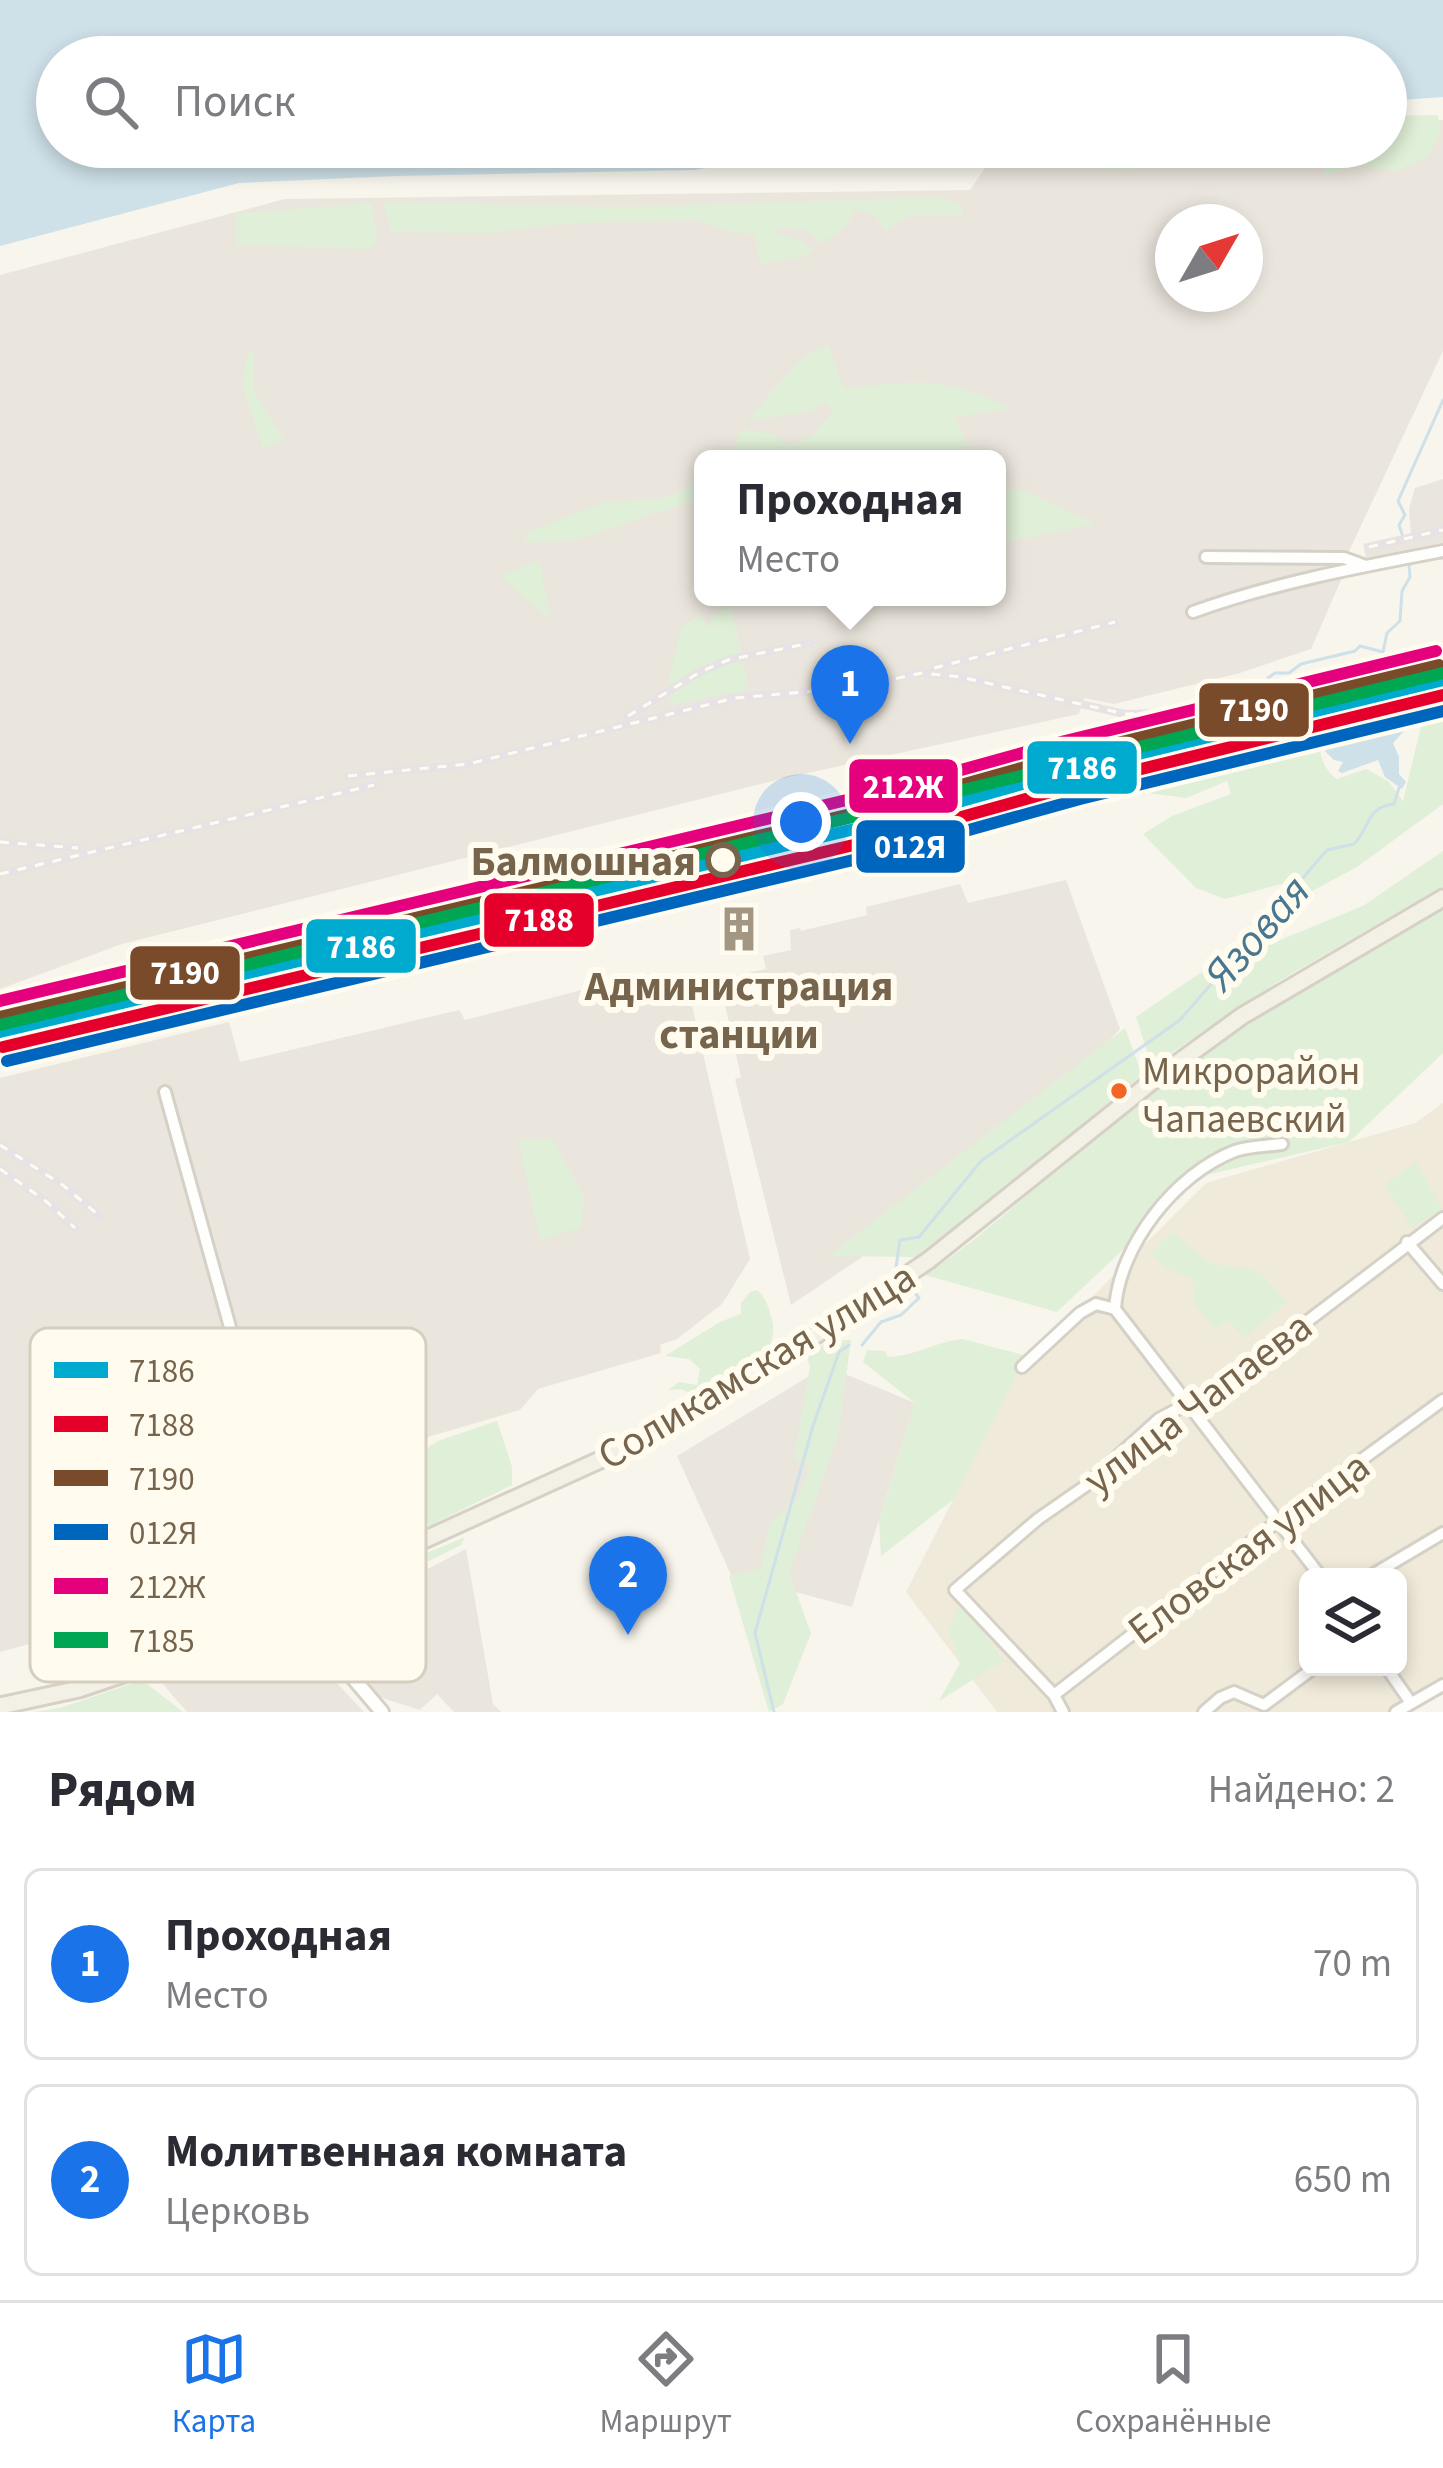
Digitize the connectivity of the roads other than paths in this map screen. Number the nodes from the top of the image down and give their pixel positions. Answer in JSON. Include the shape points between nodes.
{"nodes":[{"id":1,"x":1443,"y":551,"type":"edge"},
{"id":2,"x":1206,"y":557,"type":"dead end"},
{"id":3,"x":1366,"y":565,"type":"junction"},
{"id":4,"x":1193,"y":612,"type":"dead end"},
{"id":5,"x":1443,"y":898,"type":"edge"},
{"id":6,"x":165,"y":1092,"type":"dead end"},
{"id":7,"x":1282,"y":1144,"type":"dead end"},
{"id":8,"x":1443,"y":1218,"type":"edge"},
{"id":9,"x":1408,"y":1242,"type":"junction"},
{"id":10,"x":1443,"y":1284,"type":"edge"},
{"id":11,"x":1115,"y":1309,"type":"junction"},
{"id":12,"x":230,"y":1328,"type":"edge"},
{"id":13,"x":1022,"y":1367,"type":"dead end"},
{"id":14,"x":1443,"y":1400,"type":"edge"},
{"id":15,"x":1187,"y":1406,"type":"junction"},
{"id":16,"x":1277,"y":1522,"type":"junction"},
{"id":17,"x":1443,"y":1533,"type":"edge"},
{"id":18,"x":426,"y":1539,"type":"edge"},
{"id":19,"x":1314,"y":1568,"type":"edge"},
{"id":20,"x":1385,"y":1568,"type":"edge"},
{"id":21,"x":1303,"y":1676,"type":"edge"},
{"id":22,"x":1394,"y":1676,"type":"edge"},
{"id":23,"x":100,"y":1682,"type":"edge"},
{"id":24,"x":356,"y":1682,"type":"edge"},
{"id":25,"x":1443,"y":1685,"type":"edge"},
{"id":26,"x":1054,"y":1695,"type":"junction"},
{"id":27,"x":1418,"y":1705,"type":"edge"},
{"id":28,"x":0,"y":1706,"type":"edge"},
{"id":29,"x":382,"y":1712,"type":"edge"},
{"id":30,"x":1063,"y":1712,"type":"edge"},
{"id":31,"x":1204,"y":1712,"type":"edge"},
{"id":32,"x":1396,"y":1712,"type":"edge"}],
"edges":[{"from":1,"to":3,"type":"street"},
{"from":2,"to":3,"type":"street"},
{"from":3,"to":4,"type":"street"},
{"from":5,"to":18,"type":"main road","name":"Соликамская улица","via":[[1242,1016],[880,1294],[655,1435]]},
{"from":6,"to":12,"type":"street"},
{"from":7,"to":11,"type":"street","via":[[1236,1151],[1193,1176],[1156,1213],[1117,1284]]},
{"from":8,"to":9,"type":"street","name":"улица Чапаева"},
{"from":9,"to":10,"type":"street"},
{"from":9,"to":15,"type":"street","name":"улица Чапаева"},
{"from":11,"to":13,"type":"street","via":[[1096,1304],[1080,1313]]},
{"from":11,"to":15,"type":"street"},
{"from":14,"to":16,"type":"street","name":"Еловская улица"},
{"from":15,"to":16,"type":"street"},
{"from":15,"to":26,"type":"street","name":"улица Чапаева","via":[[1159,1419],[955,1590]]},
{"from":16,"to":19,"type":"street"},
{"from":16,"to":26,"type":"street","name":"Еловская улица"},
{"from":17,"to":20,"type":"street"},
{"from":21,"to":31,"type":"street","via":[[1264,1705],[1234,1692]]},
{"from":22,"to":27,"type":"street"},
{"from":23,"to":28,"type":"main road","name":"Соликамская улица"},
{"from":24,"to":29,"type":"street"},
{"from":25,"to":27,"type":"street"},
{"from":26,"to":30,"type":"street"},
{"from":27,"to":32,"type":"street"}]}
